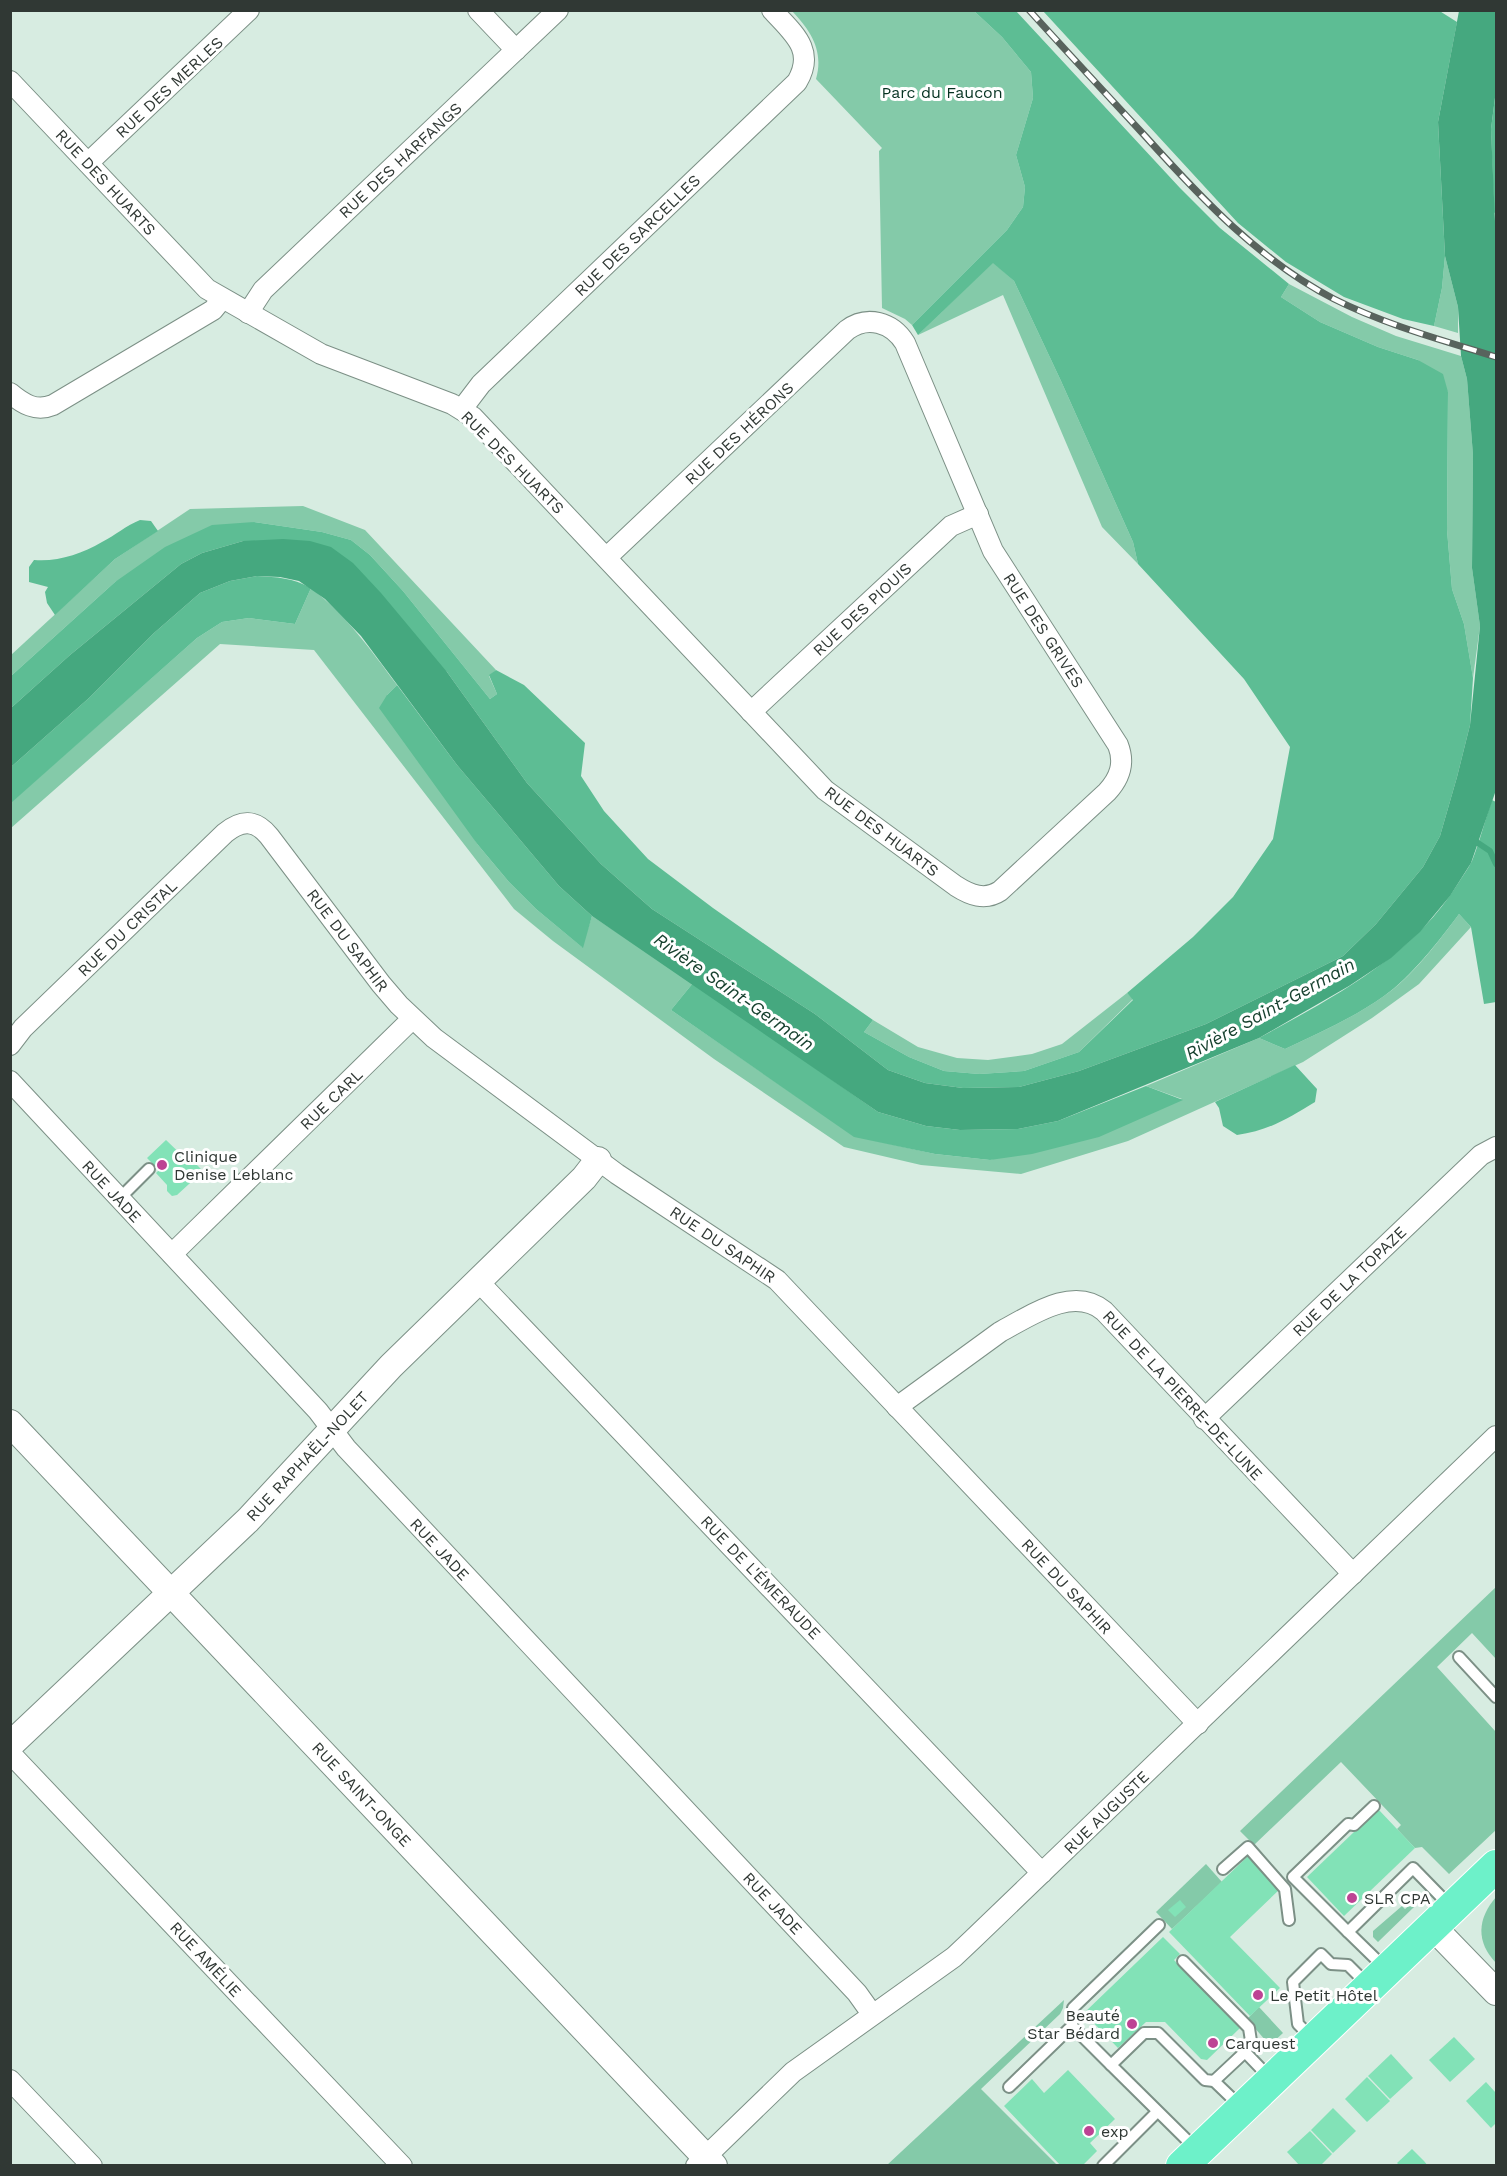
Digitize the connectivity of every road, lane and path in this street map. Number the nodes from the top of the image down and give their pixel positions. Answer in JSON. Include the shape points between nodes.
{"nodes":[{"id":1,"x":249,"y":10,"type":"edge"},
{"id":2,"x":478,"y":10,"type":"edge"},
{"id":3,"x":558,"y":10,"type":"edge"},
{"id":4,"x":772,"y":10,"type":"edge"},
{"id":5,"x":516,"y":51,"type":"junction"},
{"id":6,"x":10,"y":81,"type":"edge"},
{"id":7,"x":88,"y":163,"type":"junction"},
{"id":8,"x":222,"y":299,"type":"junction"},
{"id":9,"x":248,"y":313,"type":"junction"},
{"id":10,"x":878,"y":322,"type":"joint"},
{"id":11,"x":10,"y":393,"type":"edge"},
{"id":12,"x":462,"y":409,"type":"junction"},
{"id":13,"x":978,"y":514,"type":"junction"},
{"id":14,"x":606,"y":558,"type":"junction"},
{"id":15,"x":751,"y":712,"type":"junction"},
{"id":16,"x":250,"y":822,"type":"joint"},
{"id":17,"x":982,"y":897,"type":"joint"},
{"id":18,"x":412,"y":1019,"type":"junction"},
{"id":19,"x":10,"y":1045,"type":"edge"},
{"id":20,"x":10,"y":1081,"type":"edge"},
{"id":21,"x":1497,"y":1147,"type":"edge"},
{"id":22,"x":598,"y":1160,"type":"junction"},
{"id":23,"x":149,"y":1169,"type":"dead end"},
{"id":24,"x":119,"y":1199,"type":"junction"},
{"id":25,"x":172,"y":1254,"type":"junction"},
{"id":26,"x":478,"y":1281,"type":"junction"},
{"id":27,"x":897,"y":1407,"type":"junction"},
{"id":28,"x":1204,"y":1419,"type":"junction"},
{"id":29,"x":10,"y":1423,"type":"edge"},
{"id":30,"x":332,"y":1430,"type":"junction"},
{"id":31,"x":1497,"y":1436,"type":"edge"},
{"id":32,"x":1353,"y":1574,"type":"junction"},
{"id":33,"x":171,"y":1593,"type":"junction"},
{"id":34,"x":1460,"y":1656,"type":"dead end"},
{"id":35,"x":1497,"y":1697,"type":"edge"},
{"id":36,"x":1197,"y":1724,"type":"junction"},
{"id":37,"x":10,"y":1745,"type":"edge"},
{"id":38,"x":10,"y":1753,"type":"edge"},
{"id":39,"x":1374,"y":1806,"type":"dead end"},
{"id":40,"x":1497,"y":1866,"type":"edge"},
{"id":41,"x":1223,"y":1869,"type":"dead end"},
{"id":42,"x":1042,"y":1873,"type":"junction"},
{"id":43,"x":1442,"y":1918,"type":"junction"},
{"id":44,"x":1288,"y":1920,"type":"dead end"},
{"id":45,"x":1159,"y":1925,"type":"dead end"},
{"id":46,"x":1348,"y":1932,"type":"junction"},
{"id":47,"x":1183,"y":1961,"type":"dead end"},
{"id":48,"x":1378,"y":1978,"type":"junction"},
{"id":49,"x":1497,"y":1992,"type":"edge"},
{"id":50,"x":873,"y":2014,"type":"junction"},
{"id":51,"x":1072,"y":2026,"type":"junction"},
{"id":52,"x":1313,"y":2040,"type":"junction"},
{"id":53,"x":1245,"y":2052,"type":"junction"},
{"id":54,"x":1111,"y":2065,"type":"junction"},
{"id":55,"x":10,"y":2080,"type":"edge"},
{"id":56,"x":1272,"y":2080,"type":"junction"},
{"id":57,"x":1214,"y":2081,"type":"junction"},
{"id":58,"x":1008,"y":2087,"type":"dead end"},
{"id":59,"x":1242,"y":2108,"type":"junction"},
{"id":60,"x":1157,"y":2112,"type":"junction"},
{"id":61,"x":1195,"y":2157,"type":"edge"},
{"id":62,"x":705,"y":2163,"type":"edge"},
{"id":63,"x":92,"y":2166,"type":"edge"},
{"id":64,"x":402,"y":2166,"type":"edge"},
{"id":65,"x":1103,"y":2166,"type":"edge"}],
"edges":[{"from":1,"to":7,"type":"street","name":"RUE DES MERLES"},
{"from":2,"to":5,"type":"street"},
{"from":3,"to":5,"type":"street","name":"RUE DES HARFANGS"},
{"from":4,"to":12,"type":"street","name":"RUE DES SARCELLES","via":[[801,43],[806,58],[793,87],[481,384]]},
{"from":5,"to":9,"type":"street","name":"RUE DES HARFANGS","via":[[263,290]]},
{"from":6,"to":7,"type":"street","name":"RUE DES HUARTS"},
{"from":7,"to":8,"type":"street","name":"RUE DES HUARTS","via":[[207,289]]},
{"from":8,"to":9,"type":"street","name":"RUE DES HUARTS"},
{"from":8,"to":11,"type":"street","via":[[213,310],[53,405],[28,406]]},
{"from":9,"to":12,"type":"street","name":"RUE DES HUARTS","via":[[321,354]]},
{"from":10,"to":13,"type":"street","name":"RUE DES GRIVES","via":[[893,328],[905,343]]},
{"from":10,"to":14,"type":"street","name":"RUE DES HÉRONS","via":[[861,323],[847,330]]},
{"from":12,"to":14,"type":"street","name":"RUE DES HUARTS"},
{"from":13,"to":15,"type":"street","name":"RUE DES PIOUIS","via":[[951,526]]},
{"from":13,"to":17,"type":"street","name":"RUE DES GRIVES","via":[[993,551],[1118,745],[1122,762],[1118,778],[1107,792],[1008,885],[995,895]]},
{"from":14,"to":15,"type":"street","name":"RUE DES HUARTS"},
{"from":15,"to":17,"type":"street","name":"RUE DES HUARTS","via":[[833,797],[956,886]]},
{"from":16,"to":18,"type":"street","name":"RUE DU SAPHIR","via":[[269,836]]},
{"from":16,"to":19,"type":"street","name":"RUE DU CRISTAL","via":[[239,823],[225,833]]},
{"from":18,"to":22,"type":"street","name":"RUE DU SAPHIR"},
{"from":18,"to":25,"type":"street","name":"RUE CARL"},
{"from":20,"to":24,"type":"street","name":"RUE JADE"},
{"from":21,"to":28,"type":"street","name":"RUE DE LA TOPAZE","via":[[1481,1155]]},
{"from":22,"to":26,"type":"street","name":"RUE RAPHAËL-NOLET"},
{"from":22,"to":27,"type":"street","name":"RUE DU SAPHIR","via":[[777,1280]]},
{"from":23,"to":24,"type":"lane"},
{"from":24,"to":25,"type":"street","name":"RUE JADE"},
{"from":25,"to":30,"type":"street","name":"RUE JADE"},
{"from":26,"to":30,"type":"street","name":"RUE RAPHAËL-NOLET"},
{"from":26,"to":42,"type":"street","name":"RUE DE L'ÉMERAUDE"},
{"from":27,"to":28,"type":"street","name":"RUE DE LA PIERRE-DE-LUNE","via":[[1000,1332],[1062,1302],[1078,1301],[1104,1311]]},
{"from":27,"to":36,"type":"street","name":"RUE DU SAPHIR"},
{"from":28,"to":32,"type":"street","name":"RUE DE LA PIERRE-DE-LUNE"},
{"from":29,"to":33,"type":"street","name":"RUE SAINT-ONGE"},
{"from":30,"to":33,"type":"street","name":"RUE RAPHAËL-NOLET","via":[[248,1520]]},
{"from":30,"to":50,"type":"street","name":"RUE JADE"},
{"from":31,"to":32,"type":"street","name":"RUE AUGUSTE"},
{"from":32,"to":36,"type":"street","name":"RUE AUGUSTE"},
{"from":33,"to":37,"type":"street","name":"RUE RAPHAËL-NOLET"},
{"from":33,"to":62,"type":"street","name":"RUE SAINT-ONGE"},
{"from":34,"to":35,"type":"lane"},
{"from":36,"to":42,"type":"street","name":"RUE AUGUSTE"},
{"from":38,"to":64,"type":"street","name":"RUE AMÉLIE"},
{"from":39,"to":46,"type":"lane","via":[[1354,1825],[1348,1824],[1293,1877]]},
{"from":40,"to":43,"type":"main road"},
{"from":41,"to":44,"type":"lane","via":[[1248,1847],[1286,1889]]},
{"from":42,"to":50,"type":"street","name":"RUE AUGUSTE","via":[[954,1957]]},
{"from":43,"to":46,"type":"lane","via":[[1413,1868]]},
{"from":43,"to":48,"type":"main road"},
{"from":43,"to":49,"type":"street"},
{"from":45,"to":51,"type":"lane","via":[[1073,2008]]},
{"from":46,"to":48,"type":"lane"},
{"from":47,"to":53,"type":"lane","via":[[1249,2028],[1251,2041]]},
{"from":48,"to":52,"type":"main road"},
{"from":48,"to":52,"type":"lane","via":[[1348,1965],[1331,1964],[1321,1954],[1293,1982],[1298,2024]]},
{"from":50,"to":62,"type":"street","name":"RUE AUGUSTE","via":[[793,2072]]},
{"from":51,"to":54,"type":"lane"},
{"from":51,"to":58,"type":"lane"},
{"from":52,"to":56,"type":"main road"},
{"from":53,"to":56,"type":"lane"},
{"from":53,"to":57,"type":"lane"},
{"from":54,"to":57,"type":"lane","via":[[1144,2033],[1158,2033],[1205,2080]]},
{"from":54,"to":60,"type":"lane"},
{"from":55,"to":63,"type":"street"},
{"from":56,"to":59,"type":"main road"},
{"from":57,"to":59,"type":"lane"},
{"from":59,"to":61,"type":"main road"},
{"from":60,"to":61,"type":"lane"},
{"from":60,"to":65,"type":"lane"}]}
